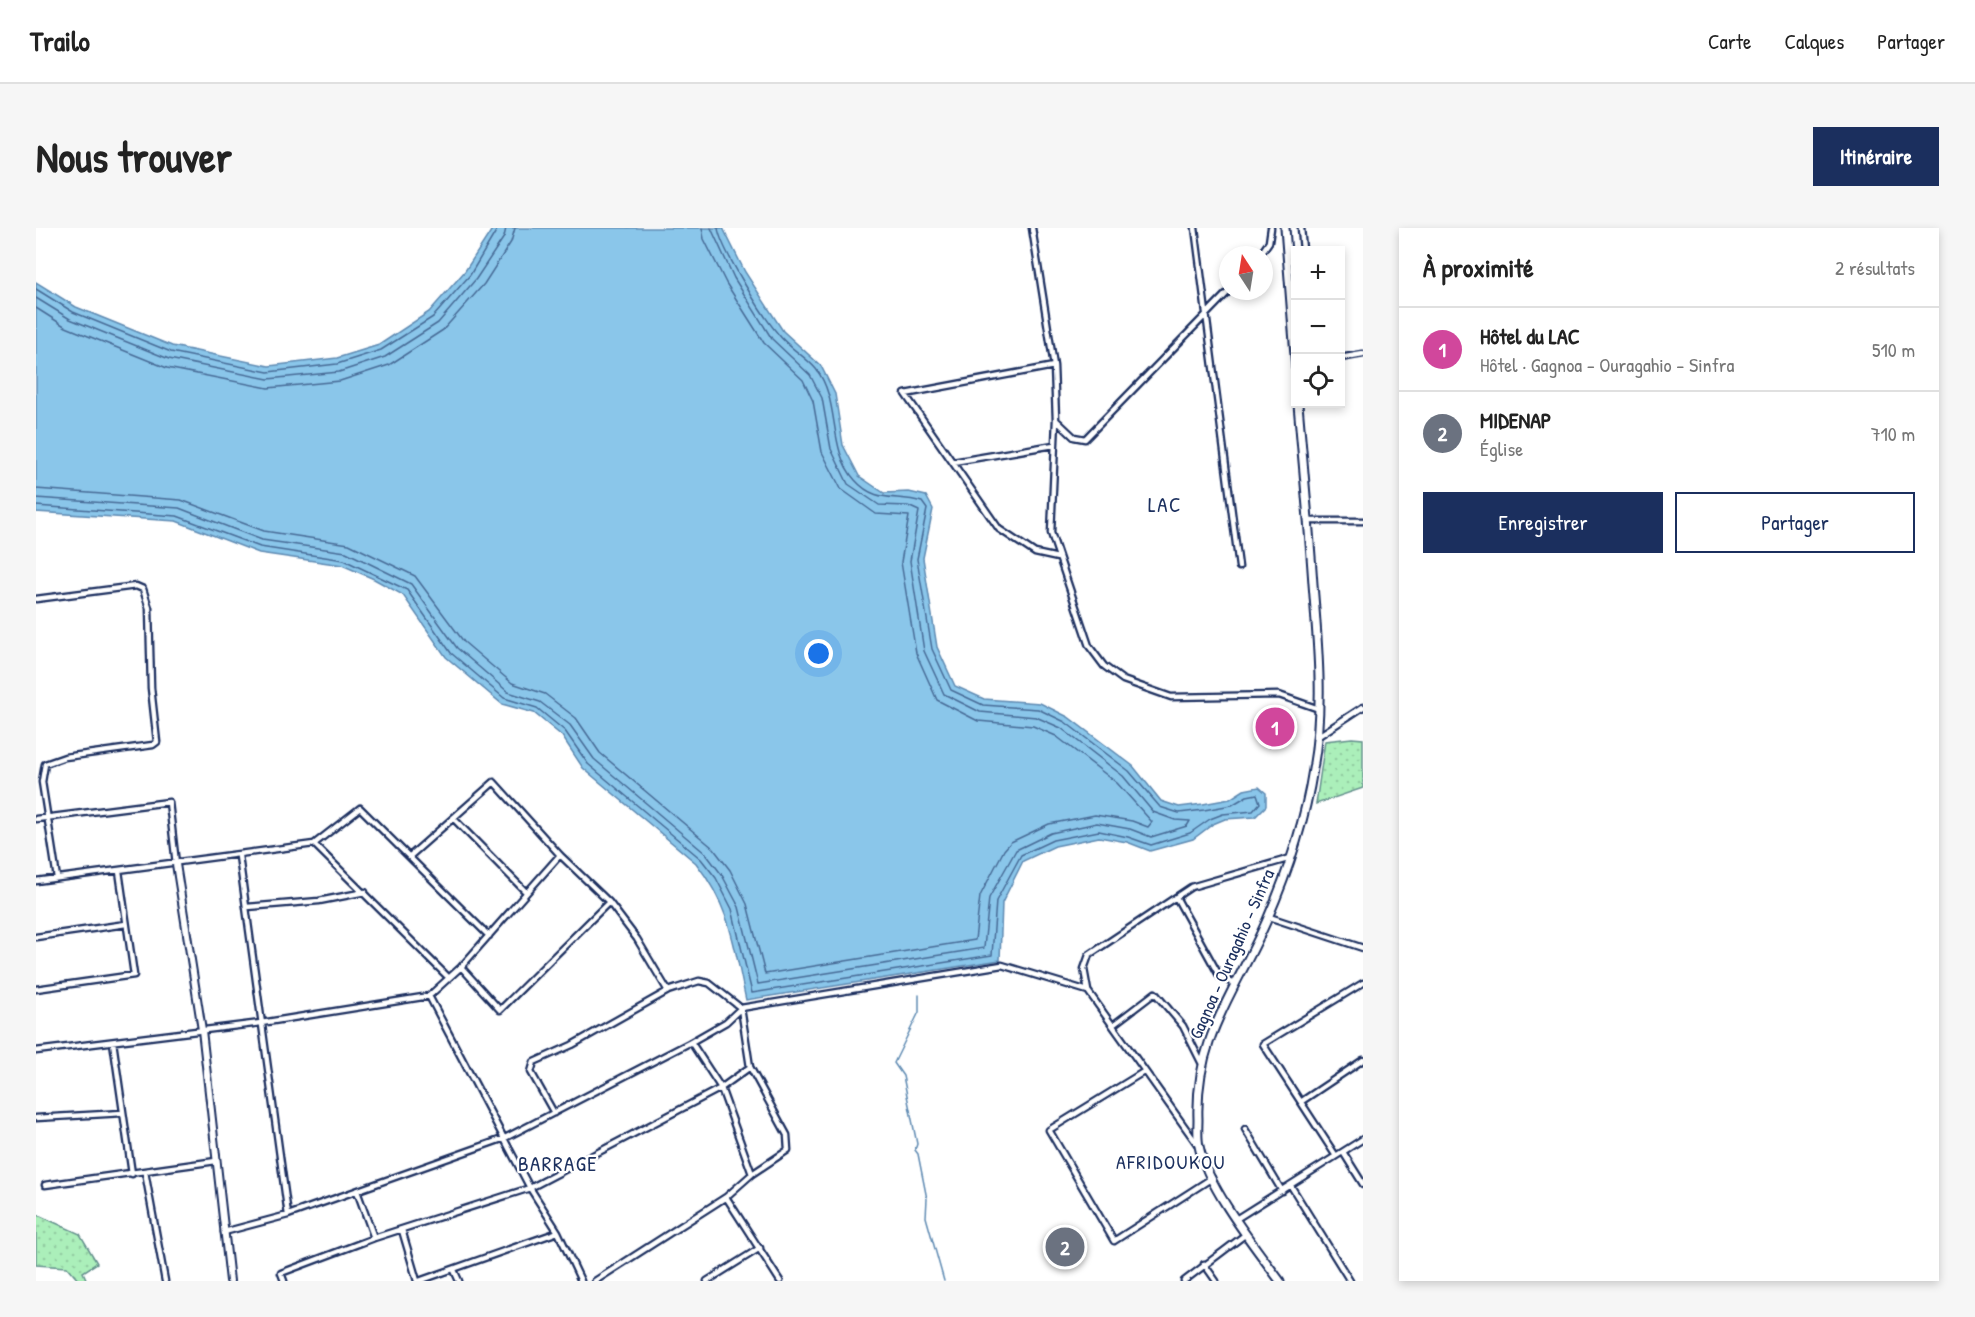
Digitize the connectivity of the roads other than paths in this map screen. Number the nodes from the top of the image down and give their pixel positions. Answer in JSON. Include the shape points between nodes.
{"nodes":[{"id":1,"x":1032,"y":228,"type":"edge"},
{"id":2,"x":1195,"y":228,"type":"edge"},
{"id":3,"x":1271,"y":228,"type":"edge"},
{"id":4,"x":1286,"y":228,"type":"edge"},
{"id":5,"x":1301,"y":228,"type":"edge"},
{"id":6,"x":1267,"y":246,"type":"edge"},
{"id":7,"x":1303,"y":246,"type":"edge"},
{"id":8,"x":1221,"y":300,"type":"edge"},
{"id":9,"x":1206,"y":317,"type":"junction"},
{"id":10,"x":1295,"y":354,"type":"edge"},
{"id":11,"x":1363,"y":354,"type":"edge"},
{"id":12,"x":1345,"y":357,"type":"edge"},
{"id":13,"x":1054,"y":366,"type":"junction"},
{"id":14,"x":1298,"y":408,"type":"edge"},
{"id":15,"x":1056,"y":420,"type":"junction"},
{"id":16,"x":1054,"y":445,"type":"junction"},
{"id":17,"x":952,"y":462,"type":"junction"},
{"id":18,"x":1308,"y":521,"type":"junction"},
{"id":19,"x":1363,"y":522,"type":"edge"},
{"id":20,"x":1058,"y":558,"type":"junction"},
{"id":21,"x":1239,"y":567,"type":"dead end"},
{"id":22,"x":36,"y":599,"type":"edge"},
{"id":23,"x":1363,"y":706,"type":"edge"},
{"id":24,"x":1319,"y":709,"type":"junction"},
{"id":25,"x":1317,"y":737,"type":"junction"},
{"id":26,"x":47,"y":818,"type":"junction"},
{"id":27,"x":453,"y":818,"type":"junction"},
{"id":28,"x":36,"y":819,"type":"edge"},
{"id":29,"x":314,"y":844,"type":"junction"},
{"id":30,"x":560,"y":855,"type":"junction"},
{"id":31,"x":239,"y":856,"type":"junction"},
{"id":32,"x":410,"y":856,"type":"junction"},
{"id":33,"x":1291,"y":858,"type":"junction"},
{"id":34,"x":177,"y":864,"type":"junction"},
{"id":35,"x":119,"y":871,"type":"junction"},
{"id":36,"x":57,"y":878,"type":"junction"},
{"id":37,"x":36,"y":881,"type":"edge"},
{"id":38,"x":364,"y":892,"type":"junction"},
{"id":39,"x":526,"y":892,"type":"junction"},
{"id":40,"x":1176,"y":897,"type":"junction"},
{"id":41,"x":609,"y":902,"type":"junction"},
{"id":42,"x":247,"y":907,"type":"junction"},
{"id":43,"x":1269,"y":917,"type":"junction"},
{"id":44,"x":126,"y":924,"type":"junction"},
{"id":45,"x":489,"y":936,"type":"junction"},
{"id":46,"x":36,"y":937,"type":"edge"},
{"id":47,"x":1363,"y":948,"type":"edge"},
{"id":48,"x":461,"y":967,"type":"junction"},
{"id":49,"x":449,"y":978,"type":"junction"},
{"id":50,"x":1363,"y":983,"type":"edge"},
{"id":51,"x":1235,"y":985,"type":"junction"},
{"id":52,"x":36,"y":989,"type":"edge"},
{"id":53,"x":668,"y":991,"type":"junction"},
{"id":54,"x":1088,"y":991,"type":"junction"},
{"id":55,"x":429,"y":996,"type":"junction"},
{"id":56,"x":741,"y":1008,"type":"junction"},
{"id":57,"x":261,"y":1023,"type":"junction"},
{"id":58,"x":1113,"y":1025,"type":"junction"},
{"id":59,"x":202,"y":1030,"type":"junction"},
{"id":60,"x":113,"y":1041,"type":"junction"},
{"id":61,"x":692,"y":1042,"type":"junction"},
{"id":62,"x":36,"y":1051,"type":"edge"},
{"id":63,"x":1363,"y":1060,"type":"edge"},
{"id":64,"x":1201,"y":1062,"type":"junction"},
{"id":65,"x":750,"y":1067,"type":"junction"},
{"id":66,"x":1145,"y":1071,"type":"junction"},
{"id":67,"x":721,"y":1088,"type":"junction"},
{"id":68,"x":1302,"y":1101,"type":"junction"},
{"id":69,"x":123,"y":1113,"type":"junction"},
{"id":70,"x":554,"y":1113,"type":"junction"},
{"id":71,"x":36,"y":1118,"type":"edge"},
{"id":72,"x":1245,"y":1130,"type":"dead end"},
{"id":73,"x":505,"y":1138,"type":"junction"},
{"id":74,"x":1363,"y":1139,"type":"edge"},
{"id":75,"x":1199,"y":1147,"type":"junction"},
{"id":76,"x":1343,"y":1152,"type":"junction"},
{"id":77,"x":1336,"y":1156,"type":"junction"},
{"id":78,"x":216,"y":1161,"type":"junction"},
{"id":79,"x":145,"y":1172,"type":"junction"},
{"id":80,"x":132,"y":1174,"type":"junction"},
{"id":81,"x":752,"y":1174,"type":"junction"},
{"id":82,"x":1212,"y":1178,"type":"junction"},
{"id":83,"x":1363,"y":1184,"type":"edge"},
{"id":84,"x":45,"y":1185,"type":"dead end"},
{"id":85,"x":1291,"y":1186,"type":"junction"},
{"id":86,"x":530,"y":1188,"type":"junction"},
{"id":87,"x":357,"y":1191,"type":"junction"},
{"id":88,"x":1282,"y":1191,"type":"junction"},
{"id":89,"x":726,"y":1197,"type":"junction"},
{"id":90,"x":288,"y":1215,"type":"junction"},
{"id":91,"x":1236,"y":1220,"type":"junction"},
{"id":92,"x":402,"y":1230,"type":"junction"},
{"id":93,"x":224,"y":1232,"type":"junction"},
{"id":94,"x":558,"y":1232,"type":"junction"},
{"id":95,"x":1246,"y":1234,"type":"junction"},
{"id":96,"x":374,"y":1238,"type":"junction"},
{"id":97,"x":760,"y":1248,"type":"junction"},
{"id":98,"x":1204,"y":1264,"type":"junction"},
{"id":99,"x":454,"y":1270,"type":"junction"},
{"id":100,"x":165,"y":1281,"type":"edge"},
{"id":101,"x":230,"y":1281,"type":"edge"},
{"id":102,"x":284,"y":1281,"type":"edge"},
{"id":103,"x":418,"y":1281,"type":"edge"},
{"id":104,"x":459,"y":1281,"type":"edge"},
{"id":105,"x":581,"y":1281,"type":"edge"},
{"id":106,"x":595,"y":1281,"type":"edge"},
{"id":107,"x":707,"y":1281,"type":"edge"},
{"id":108,"x":780,"y":1281,"type":"edge"},
{"id":109,"x":1184,"y":1281,"type":"edge"},
{"id":110,"x":1216,"y":1281,"type":"edge"},
{"id":111,"x":1280,"y":1281,"type":"edge"},
{"id":112,"x":1350,"y":1281,"type":"edge"}],
"edges":[{"from":1,"to":13,"type":"street"},
{"from":2,"to":9,"type":"street"},
{"from":3,"to":6,"type":"street"},
{"from":4,"to":10,"type":"main road"},
{"from":5,"to":7,"type":"street"},
{"from":8,"to":9,"type":"street"},
{"from":9,"to":15,"type":"street","via":[[1085,439],[1074,437]]},
{"from":9,"to":21,"type":"street"},
{"from":11,"to":12,"type":"street"},
{"from":13,"to":15,"type":"street"},
{"from":13,"to":17,"type":"street","via":[[905,394]]},
{"from":14,"to":18,"type":"main road","name":"Gagnoa - Ouragahio - Sinfra"},
{"from":15,"to":16,"type":"street"},
{"from":16,"to":17,"type":"street"},
{"from":16,"to":20,"type":"street","via":[[1051,526]]},
{"from":17,"to":20,"type":"street","via":[[999,529],[1035,553]]},
{"from":18,"to":19,"type":"street"},
{"from":18,"to":24,"type":"main road","name":"Gagnoa - Ouragahio - Sinfra","via":[[1319,655]]},
{"from":20,"to":24,"type":"street","via":[[1089,646],[1104,666],[1123,680],[1171,697],[1279,695]]},
{"from":22,"to":26,"type":"street","via":[[136,586],[143,590],[149,608],[151,688],[158,734],[153,745],[65,757],[45,764],[42,773]]},
{"from":23,"to":25,"type":"street"},
{"from":24,"to":25,"type":"main road","name":"Gagnoa - Ouragahio - Sinfra"},
{"from":25,"to":33,"type":"main road","name":"Gagnoa - Ouragahio - Sinfra","via":[[1306,809]]},
{"from":26,"to":28,"type":"street"},
{"from":26,"to":34,"type":"street","via":[[169,802]]},
{"from":26,"to":36,"type":"street"},
{"from":27,"to":30,"type":"street","via":[[494,782]]},
{"from":27,"to":32,"type":"street"},
{"from":27,"to":39,"type":"street"},
{"from":29,"to":31,"type":"street"},
{"from":29,"to":32,"type":"street","via":[[360,808]]},
{"from":29,"to":38,"type":"street"},
{"from":30,"to":39,"type":"street"},
{"from":30,"to":41,"type":"street"},
{"from":31,"to":34,"type":"street"},
{"from":31,"to":42,"type":"street"},
{"from":32,"to":45,"type":"street"},
{"from":33,"to":40,"type":"street","via":[[1191,887]]},
{"from":33,"to":43,"type":"main road","name":"Gagnoa - Ouragahio - Sinfra"},
{"from":34,"to":35,"type":"street"},
{"from":34,"to":59,"type":"street"},
{"from":35,"to":36,"type":"street"},
{"from":35,"to":44,"type":"street"},
{"from":36,"to":37,"type":"street"},
{"from":38,"to":42,"type":"street","via":[[319,901]]},
{"from":38,"to":49,"type":"street"},
{"from":39,"to":45,"type":"street"},
{"from":40,"to":51,"type":"street","via":[[1220,977]]},
{"from":40,"to":54,"type":"street","via":[[1089,955],[1084,969]]},
{"from":41,"to":48,"type":"street","via":[[500,1010]]},
{"from":41,"to":53,"type":"street"},
{"from":42,"to":57,"type":"street"},
{"from":43,"to":47,"type":"street"},
{"from":43,"to":51,"type":"main road","name":"Gagnoa - Ouragahio - Sinfra"},
{"from":44,"to":46,"type":"street"},
{"from":44,"to":52,"type":"street","via":[[134,975]]},
{"from":45,"to":48,"type":"street"},
{"from":48,"to":49,"type":"street"},
{"from":49,"to":55,"type":"street"},
{"from":50,"to":68,"type":"street","via":[[1263,1044]]},
{"from":51,"to":64,"type":"main road","name":"Gagnoa - Ouragahio - Sinfra"},
{"from":53,"to":56,"type":"street","via":[[705,981]]},
{"from":53,"to":70,"type":"street","via":[[531,1065],[531,1072]]},
{"from":54,"to":56,"type":"street","via":[[1002,965]]},
{"from":54,"to":58,"type":"street"},
{"from":55,"to":57,"type":"street"},
{"from":55,"to":73,"type":"street"},
{"from":56,"to":61,"type":"street"},
{"from":56,"to":65,"type":"street"},
{"from":57,"to":59,"type":"street"},
{"from":57,"to":90,"type":"street"},
{"from":58,"to":64,"type":"street","via":[[1155,993],[1183,1026]]},
{"from":58,"to":66,"type":"street"},
{"from":59,"to":60,"type":"street"},
{"from":59,"to":78,"type":"street"},
{"from":60,"to":62,"type":"street"},
{"from":60,"to":69,"type":"street"},
{"from":61,"to":67,"type":"street"},
{"from":61,"to":70,"type":"street"},
{"from":63,"to":68,"type":"street"},
{"from":64,"to":75,"type":"main road","name":"Gagnoa - Ouragahio - Sinfra","via":[[1197,1097]]},
{"from":65,"to":67,"type":"street"},
{"from":65,"to":81,"type":"street","via":[[787,1135],[788,1150]]},
{"from":66,"to":75,"type":"street"},
{"from":66,"to":82,"type":"street","via":[[1049,1130],[1114,1241]]},
{"from":67,"to":81,"type":"street"},
{"from":67,"to":86,"type":"street"},
{"from":68,"to":77,"type":"street"},
{"from":69,"to":71,"type":"street"},
{"from":69,"to":80,"type":"street"},
{"from":70,"to":73,"type":"street"},
{"from":72,"to":88,"type":"street"},
{"from":73,"to":86,"type":"street"},
{"from":73,"to":87,"type":"street"},
{"from":74,"to":76,"type":"street"},
{"from":75,"to":82,"type":"main road","name":"Gagnoa - Ouragahio - Sinfra"},
{"from":76,"to":77,"type":"street"},
{"from":76,"to":83,"type":"street"},
{"from":77,"to":85,"type":"street"},
{"from":78,"to":79,"type":"street"},
{"from":78,"to":93,"type":"street"},
{"from":79,"to":80,"type":"street"},
{"from":79,"to":100,"type":"street"},
{"from":80,"to":84,"type":"street"},
{"from":81,"to":89,"type":"street"},
{"from":82,"to":91,"type":"main road","name":"Gagnoa - Ouragahio - Sinfra"},
{"from":85,"to":88,"type":"street"},
{"from":85,"to":112,"type":"street"},
{"from":86,"to":92,"type":"street"},
{"from":86,"to":94,"type":"street"},
{"from":87,"to":90,"type":"street"},
{"from":87,"to":96,"type":"street"},
{"from":88,"to":91,"type":"street"},
{"from":89,"to":97,"type":"street"},
{"from":89,"to":106,"type":"street"},
{"from":90,"to":93,"type":"street"},
{"from":91,"to":95,"type":"main road","name":"Gagnoa - Ouragahio - Sinfra"},
{"from":92,"to":96,"type":"street"},
{"from":92,"to":103,"type":"street"},
{"from":93,"to":101,"type":"street"},
{"from":94,"to":99,"type":"street"},
{"from":94,"to":105,"type":"street"},
{"from":95,"to":98,"type":"street"},
{"from":95,"to":111,"type":"main road","name":"Gagnoa - Ouragahio - Sinfra"},
{"from":96,"to":102,"type":"street","via":[[281,1273]]},
{"from":97,"to":107,"type":"street"},
{"from":97,"to":108,"type":"street"},
{"from":98,"to":109,"type":"street"},
{"from":98,"to":110,"type":"street"},
{"from":99,"to":103,"type":"street"},
{"from":99,"to":104,"type":"street"}]}
